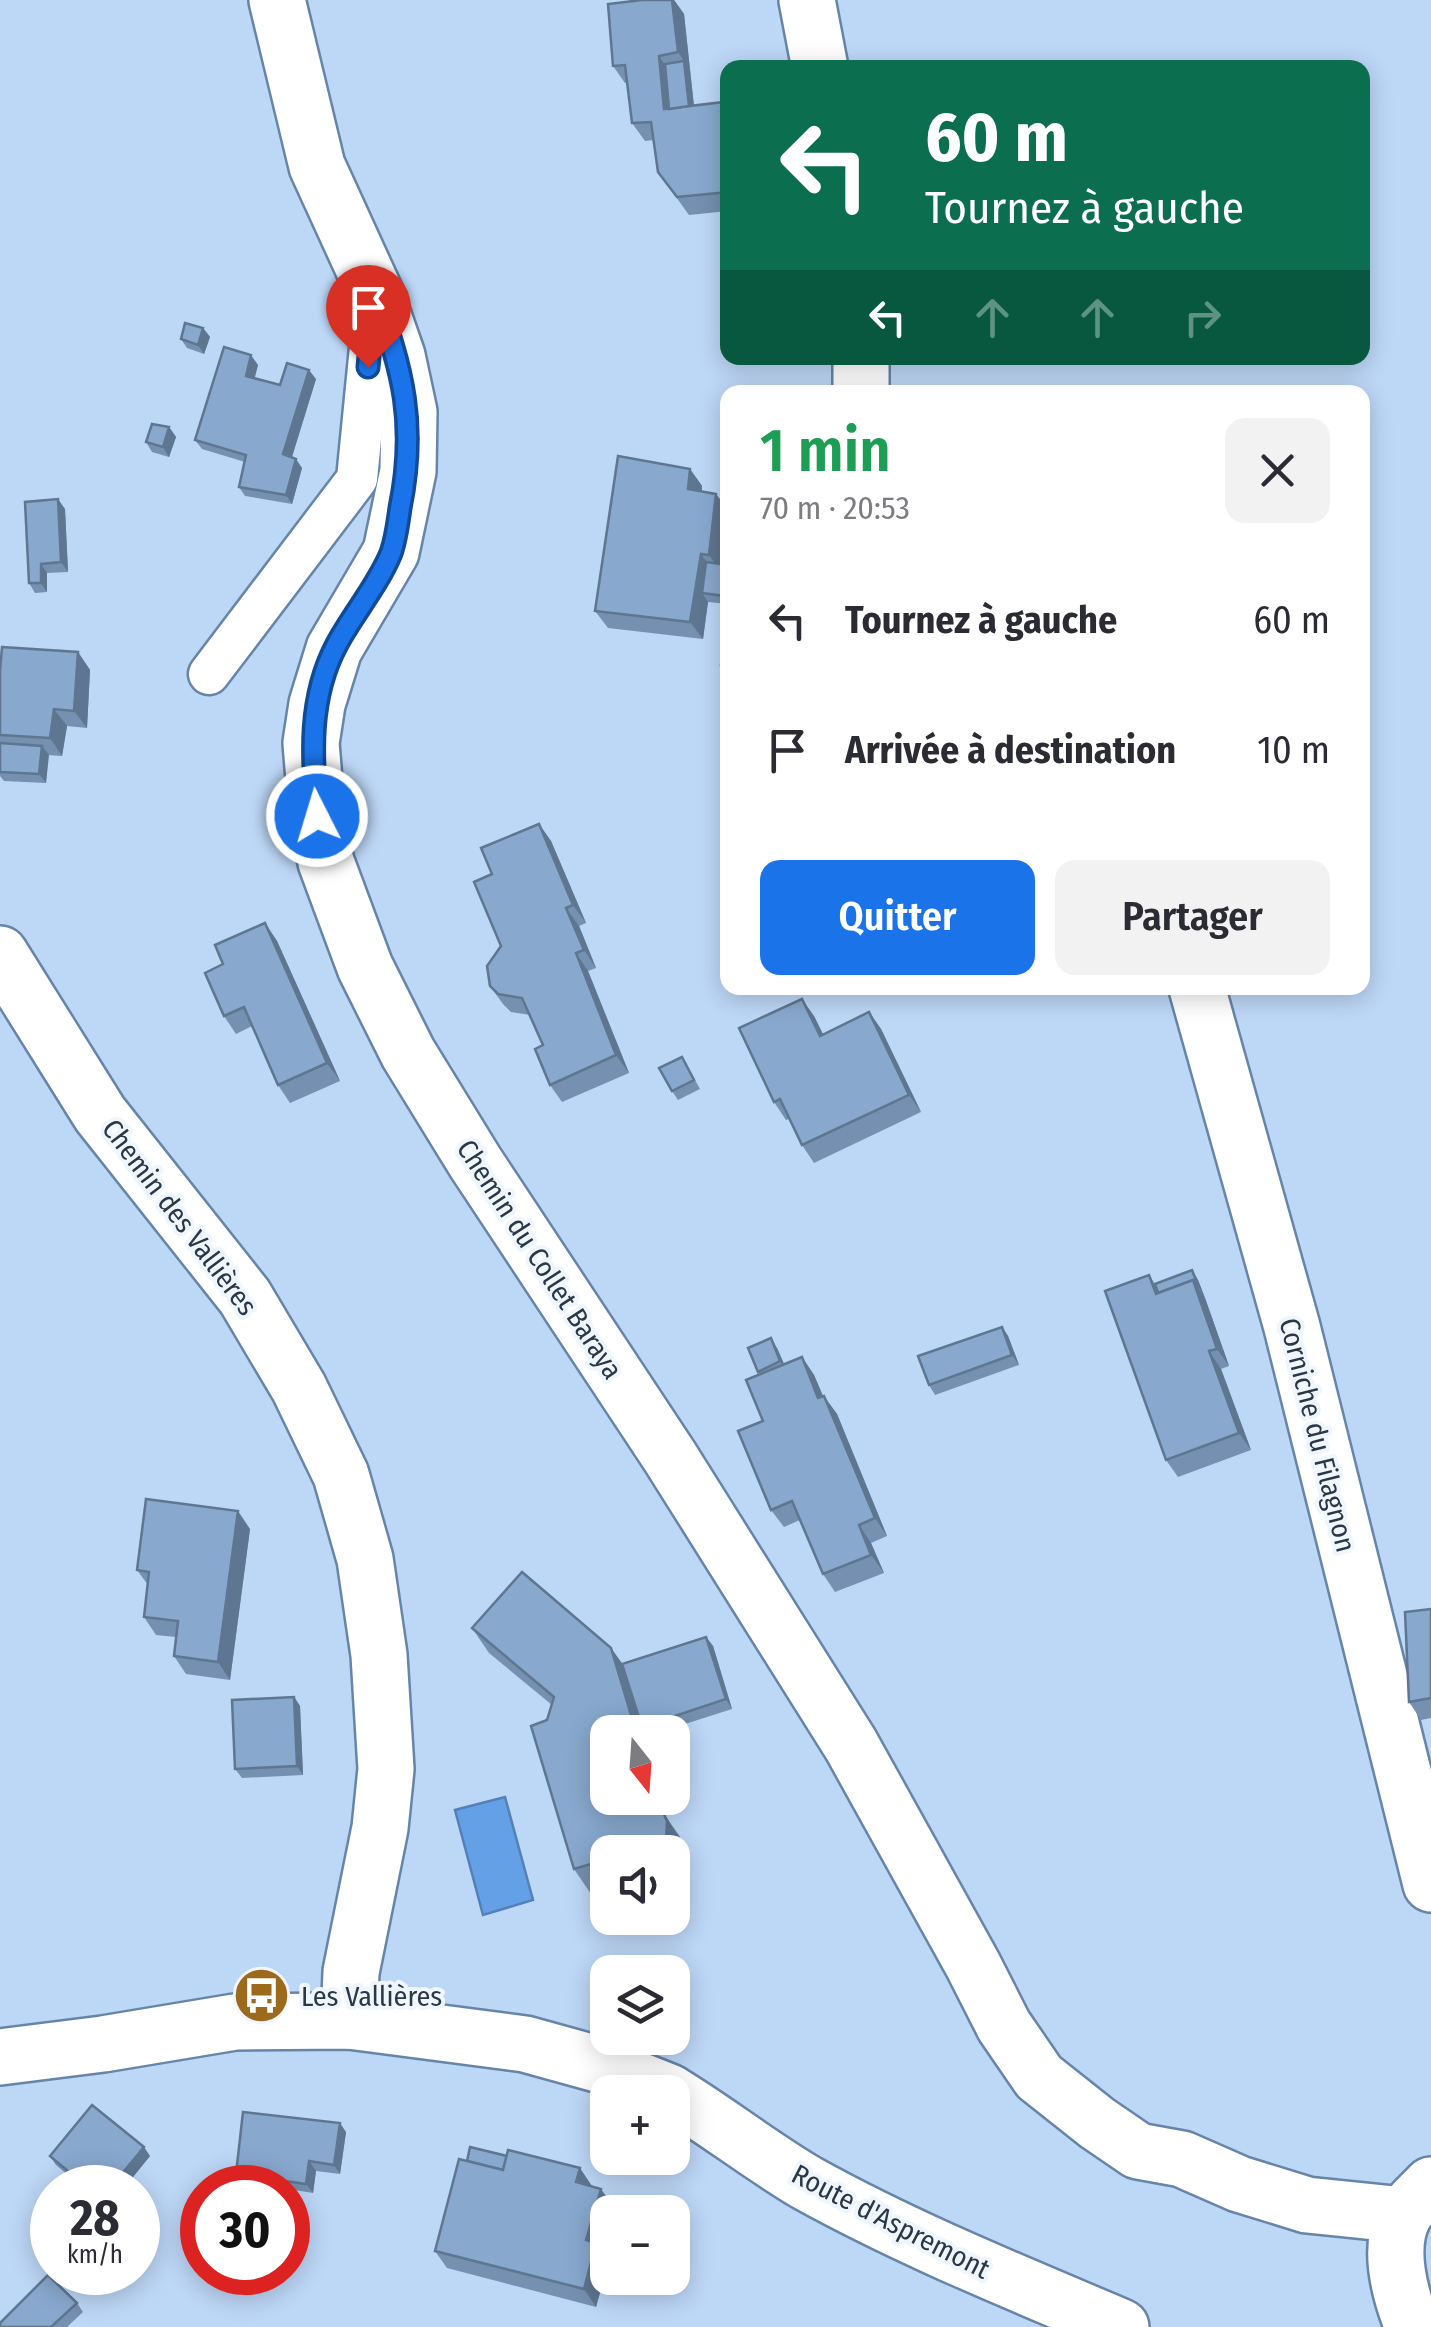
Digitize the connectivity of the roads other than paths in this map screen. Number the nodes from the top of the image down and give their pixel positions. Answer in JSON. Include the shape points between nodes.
{"nodes":[{"id":1,"x":278,"y":0,"type":"edge"},
{"id":2,"x":807,"y":0,"type":"edge"},
{"id":3,"x":818,"y":60,"type":"edge"},
{"id":4,"x":375,"y":293,"type":"junction"},
{"id":5,"x":209,"y":674,"type":"dead end"},
{"id":6,"x":0,"y":954,"type":"edge"},
{"id":7,"x":1198,"y":995,"type":"edge"},
{"id":8,"x":1431,"y":1884,"type":"edge"},
{"id":9,"x":349,"y":2021,"type":"junction"},
{"id":10,"x":0,"y":2057,"type":"edge"},
{"id":11,"x":627,"y":2075,"type":"edge"},
{"id":12,"x":690,"y":2106,"type":"edge"},
{"id":13,"x":1417,"y":2200,"type":"edge"},
{"id":14,"x":1121,"y":2327,"type":"edge"},
{"id":15,"x":1413,"y":2327,"type":"edge"}],
"edges":[{"from":1,"to":4,"type":"street","name":"Chemin du Collet Baraya","via":[[317,166]]},
{"from":2,"to":3,"type":"street"},
{"from":4,"to":5,"type":"lane","via":[[357,479]]},
{"from":4,"to":13,"type":"street","name":"Chemin du Collet Baraya","via":[[409,412],[408,471],[391,552],[334,649],[311,744],[326,862],[365,967],[408,1053],[851,1745],[1004,2026],[1039,2077],[1138,2151],[1182,2159],[1239,2184],[1307,2204]]},
{"from":6,"to":9,"type":"street","name":"Chemin des Vallières","via":[[100,1114],[245,1297],[341,1474],[368,1578],[386,1768]]},
{"from":7,"to":8,"type":"street","name":"Corniche du Filagnon","via":[[1292,1327]]},
{"from":9,"to":10,"type":"street","name":"Route d'Aspremont","via":[[235,2022]]},
{"from":9,"to":11,"type":"street","name":"Route d'Aspremont","via":[[524,2044]]},
{"from":12,"to":14,"type":"street","name":"Route d'Aspremont","via":[[803,2181],[873,2218]]},
{"from":13,"to":15,"type":"street","via":[[1395,2253]]}]}
